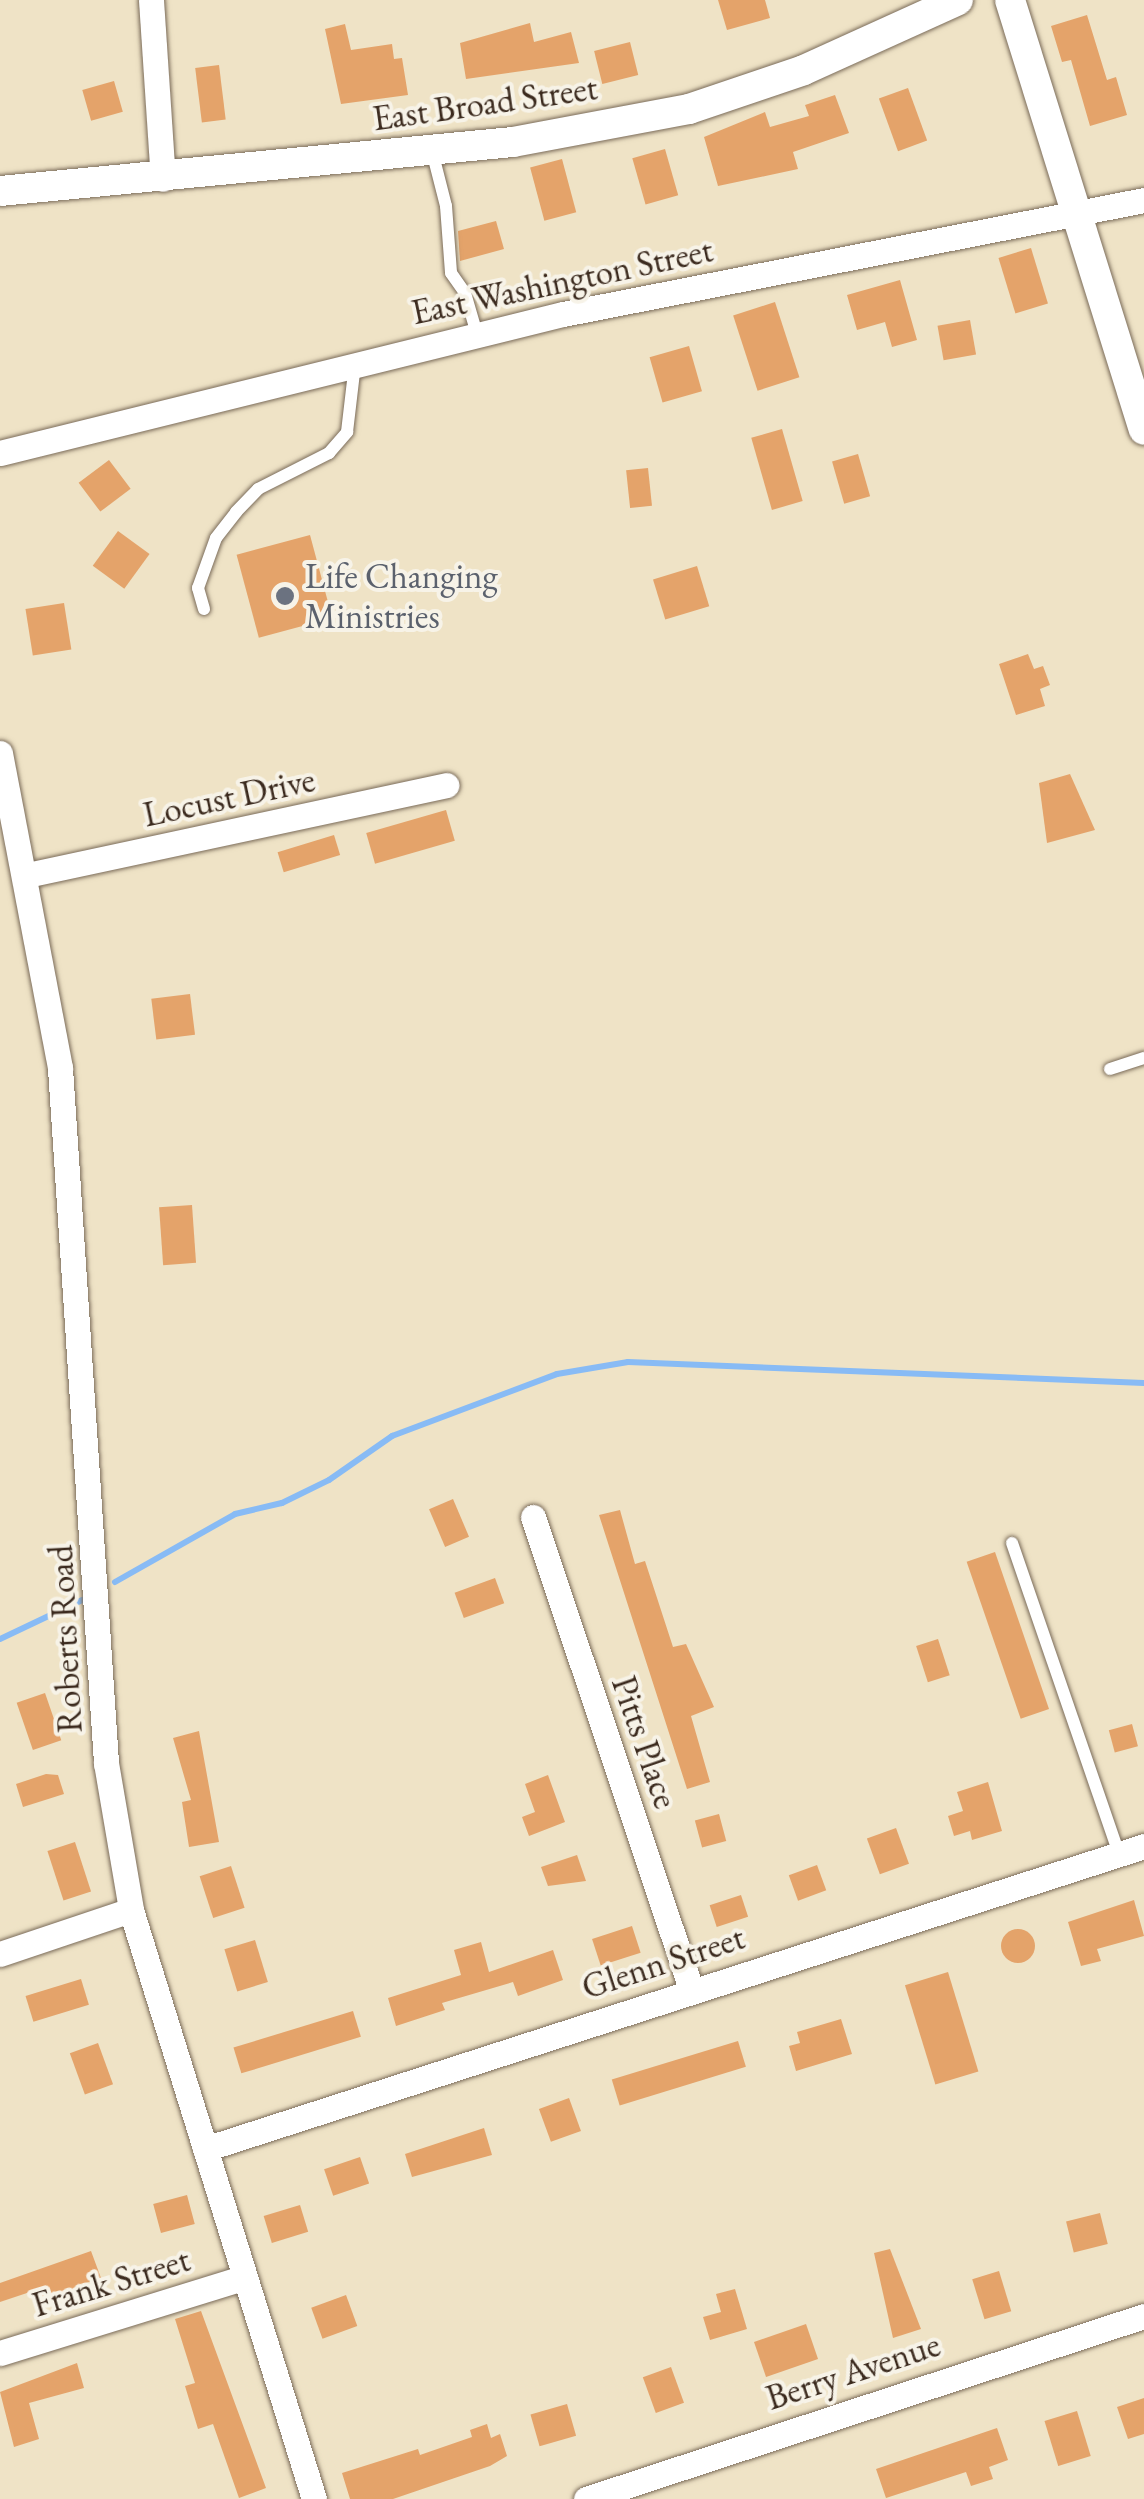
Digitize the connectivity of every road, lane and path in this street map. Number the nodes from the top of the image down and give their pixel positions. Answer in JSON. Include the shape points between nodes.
{"nodes":[{"id":1,"x":152,"y":0,"type":"edge"},
{"id":2,"x":958,"y":0,"type":"edge"},
{"id":3,"x":1010,"y":0,"type":"edge"},
{"id":4,"x":432,"y":151,"type":"junction"},
{"id":5,"x":163,"y":179,"type":"junction"},
{"id":6,"x":0,"y":191,"type":"edge"},
{"id":7,"x":1144,"y":200,"type":"edge"},
{"id":8,"x":1078,"y":213,"type":"junction"},
{"id":9,"x":476,"y":334,"type":"junction"},
{"id":10,"x":355,"y":362,"type":"junction"},
{"id":11,"x":1144,"y":430,"type":"edge"},
{"id":12,"x":0,"y":452,"type":"edge"},
{"id":13,"x":204,"y":609,"type":"dead end"},
{"id":14,"x":0,"y":753,"type":"edge"},
{"id":15,"x":446,"y":784,"type":"dead end"},
{"id":16,"x":27,"y":875,"type":"junction"},
{"id":17,"x":1144,"y":1058,"type":"edge"},
{"id":18,"x":1110,"y":1069,"type":"dead end"},
{"id":19,"x":533,"y":1518,"type":"dead end"},
{"id":20,"x":1012,"y":1542,"type":"dead end"},
{"id":21,"x":1132,"y":1850,"type":"edge"},
{"id":22,"x":131,"y":1910,"type":"junction"},
{"id":23,"x":0,"y":1954,"type":"edge"},
{"id":24,"x":691,"y":1988,"type":"junction"},
{"id":25,"x":205,"y":2149,"type":"junction"},
{"id":26,"x":242,"y":2278,"type":"junction"},
{"id":27,"x":1144,"y":2316,"type":"edge"},
{"id":28,"x":0,"y":2352,"type":"edge"},
{"id":29,"x":314,"y":2499,"type":"edge"},
{"id":30,"x":586,"y":2499,"type":"edge"}],
"edges":[{"from":1,"to":5,"type":"street"},
{"from":2,"to":4,"type":"street","name":"East Broad Street","via":[[804,70],[688,109]]},
{"from":3,"to":8,"type":"street"},
{"from":4,"to":5,"type":"street","name":"East Broad Street"},
{"from":4,"to":9,"type":"lane","via":[[446,206],[451,273],[465,293]]},
{"from":5,"to":6,"type":"street","name":"East Broad Street"},
{"from":7,"to":8,"type":"street","name":"East Washington Street"},
{"from":8,"to":9,"type":"street","name":"East Washington Street"},
{"from":8,"to":11,"type":"street"},
{"from":9,"to":10,"type":"street","name":"East Washington Street"},
{"from":10,"to":12,"type":"street","name":"East Washington Street"},
{"from":10,"to":13,"type":"lane","via":[[347,432],[329,453],[258,489],[236,512],[216,538],[198,588]]},
{"from":14,"to":16,"type":"street","name":"Roberts Road"},
{"from":15,"to":16,"type":"street","name":"Locust Drive"},
{"from":16,"to":22,"type":"street","name":"Roberts Road","via":[[60,1068],[106,1763]]},
{"from":17,"to":18,"type":"lane"},
{"from":19,"to":24,"type":"street","name":"Pitts Place"},
{"from":20,"to":21,"type":"lane"},
{"from":21,"to":24,"type":"street","name":"Glenn Street"},
{"from":22,"to":23,"type":"street"},
{"from":22,"to":25,"type":"street","name":"Roberts Road"},
{"from":24,"to":25,"type":"street","name":"Glenn Street"},
{"from":25,"to":26,"type":"street","name":"Roberts Road"},
{"from":26,"to":28,"type":"street","name":"Frank Street"},
{"from":26,"to":29,"type":"street","name":"Roberts Road"},
{"from":27,"to":30,"type":"street","name":"Berry Avenue"}]}
